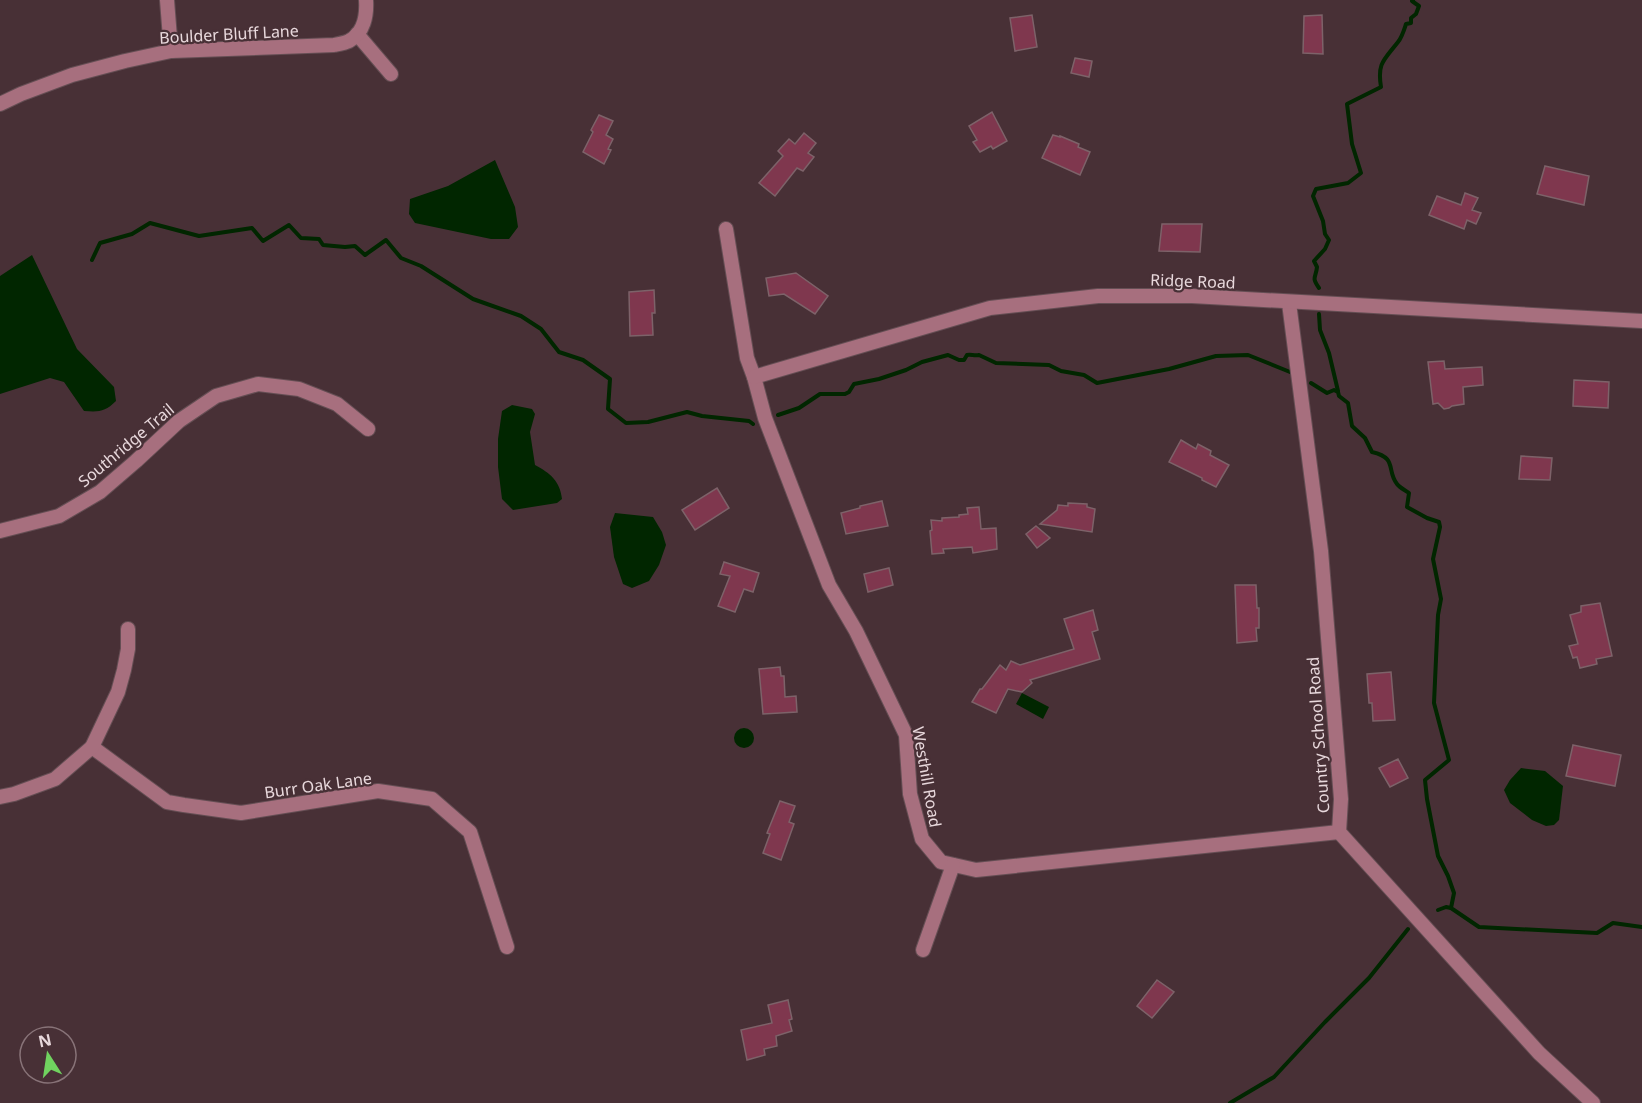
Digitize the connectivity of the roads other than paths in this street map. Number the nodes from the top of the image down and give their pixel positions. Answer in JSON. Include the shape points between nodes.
{"nodes":[{"id":1,"x":167,"y":0,"type":"edge"},
{"id":2,"x":366,"y":0,"type":"edge"},
{"id":3,"x":357,"y":34,"type":"junction"},
{"id":4,"x":171,"y":51,"type":"junction"},
{"id":5,"x":391,"y":74,"type":"dead end"},
{"id":6,"x":0,"y":104,"type":"edge"},
{"id":7,"x":726,"y":229,"type":"dead end"},
{"id":8,"x":1289,"y":303,"type":"junction"},
{"id":9,"x":1642,"y":321,"type":"edge"},
{"id":10,"x":754,"y":377,"type":"junction"},
{"id":11,"x":368,"y":429,"type":"dead end"},
{"id":12,"x":0,"y":531,"type":"edge"},
{"id":13,"x":128,"y":629,"type":"dead end"},
{"id":14,"x":92,"y":747,"type":"junction"},
{"id":15,"x":0,"y":797,"type":"edge"},
{"id":16,"x":1339,"y":832,"type":"junction"},
{"id":17,"x":953,"y":865,"type":"junction"},
{"id":18,"x":507,"y":946,"type":"dead end"},
{"id":19,"x":923,"y":950,"type":"dead end"},
{"id":20,"x":1593,"y":1103,"type":"edge"}],
"edges":[{"from":1,"to":4,"type":"street"},
{"from":2,"to":3,"type":"street","via":[[363,25]]},
{"from":3,"to":4,"type":"street","name":"Boulder Bluff Lane","via":[[334,45]]},
{"from":3,"to":5,"type":"street"},
{"from":4,"to":6,"type":"street","name":"Boulder Bluff Lane","via":[[72,75]]},
{"from":7,"to":10,"type":"street","name":"Westhill Road","via":[[747,358]]},
{"from":8,"to":9,"type":"street","name":"Ridge Road"},
{"from":8,"to":10,"type":"street","name":"Ridge Road","via":[[1192,296],[1098,296],[1014,304]]},
{"from":8,"to":16,"type":"street","name":"Country School Road","via":[[1321,551],[1340,789]]},
{"from":10,"to":17,"type":"street","name":"Westhill Road","via":[[765,418],[829,585],[861,640],[906,735],[910,794],[922,838],[941,862]]},
{"from":11,"to":12,"type":"street","name":"Southridge Trail","via":[[337,404],[299,389],[258,384],[216,396],[179,421],[100,492],[59,516]]},
{"from":13,"to":14,"type":"street","via":[[118,692]]},
{"from":14,"to":15,"type":"street","via":[[55,779]]},
{"from":14,"to":18,"type":"street","name":"Burr Oak Lane","via":[[167,802],[241,813],[378,791],[432,798],[470,832]]},
{"from":16,"to":17,"type":"street","name":"Westhill Road","via":[[976,870]]},
{"from":16,"to":20,"type":"street","name":"Country School Road","via":[[1539,1053]]},
{"from":17,"to":19,"type":"street"}]}
